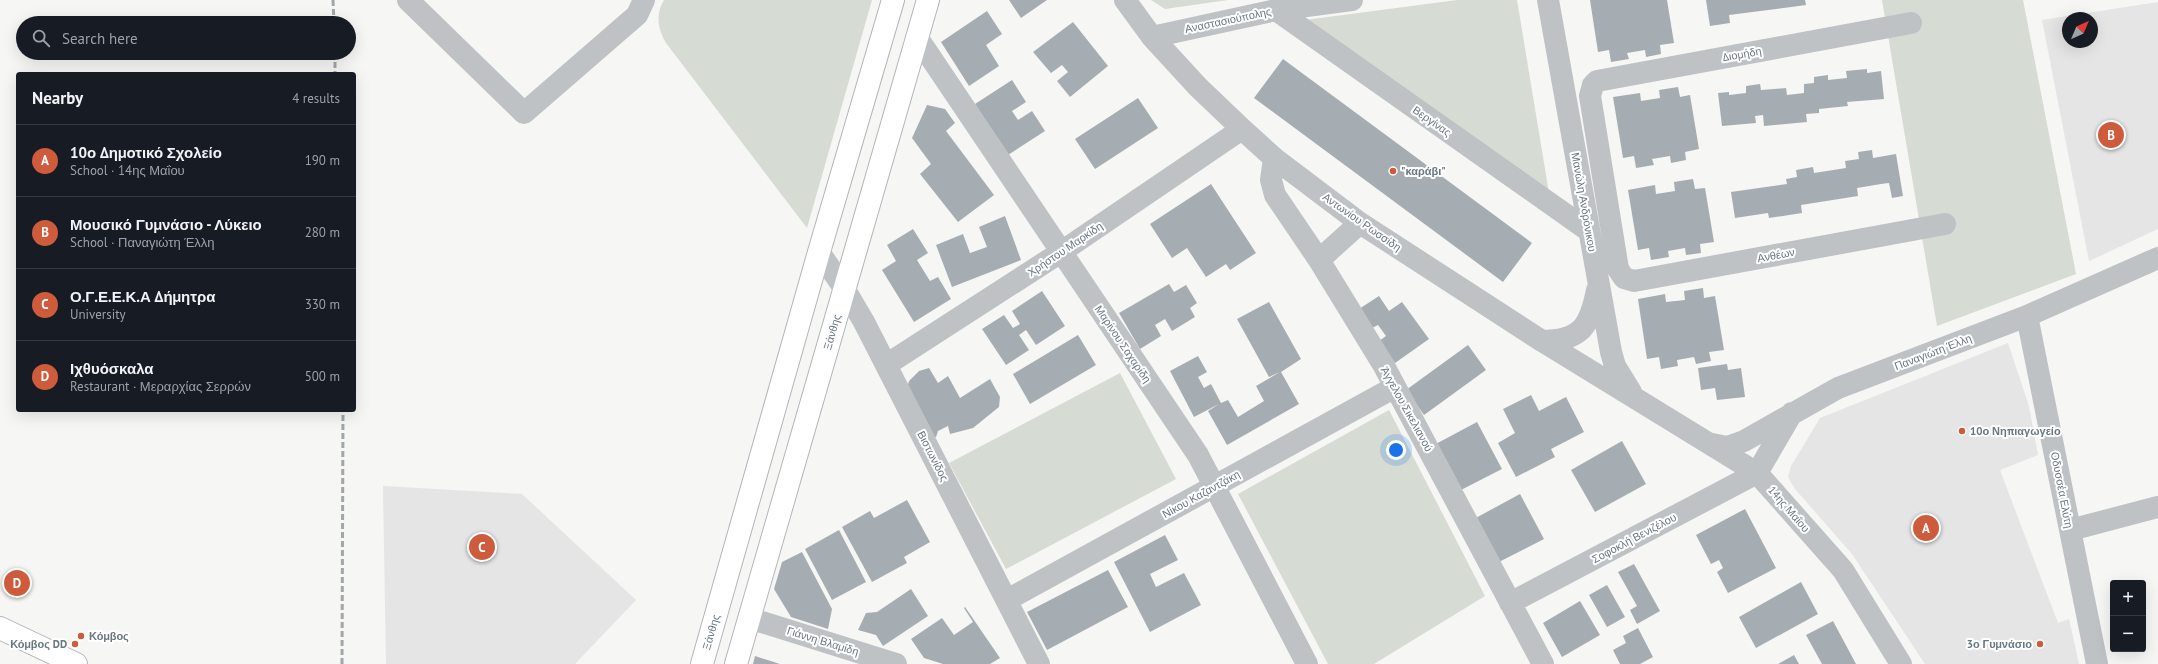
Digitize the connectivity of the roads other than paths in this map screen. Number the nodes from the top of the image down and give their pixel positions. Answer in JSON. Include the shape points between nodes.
{"nodes":[{"id":1,"x":408,"y":0,"type":"edge"},
{"id":2,"x":644,"y":0,"type":"edge"},
{"id":3,"x":894,"y":0,"type":"edge"},
{"id":4,"x":928,"y":0,"type":"edge"},
{"id":5,"x":1125,"y":0,"type":"edge"},
{"id":6,"x":1352,"y":0,"type":"edge"},
{"id":7,"x":1548,"y":0,"type":"edge"},
{"id":8,"x":1276,"y":10,"type":"junction"},
{"id":9,"x":1911,"y":23,"type":"dead end"},
{"id":10,"x":917,"y":37,"type":"junction"},
{"id":11,"x":1152,"y":37,"type":"junction"},
{"id":12,"x":1242,"y":129,"type":"junction"},
{"id":13,"x":1274,"y":158,"type":"junction"},
{"id":14,"x":1603,"y":175,"type":"junction"},
{"id":15,"x":1580,"y":179,"type":"junction"},
{"id":16,"x":1360,"y":223,"type":"junction"},
{"id":17,"x":1945,"y":224,"type":"dead end"},
{"id":18,"x":1589,"y":231,"type":"junction"},
{"id":19,"x":819,"y":252,"type":"junction"},
{"id":20,"x":1061,"y":252,"type":"junction"},
{"id":21,"x":2158,"y":258,"type":"edge"},
{"id":22,"x":1319,"y":260,"type":"junction"},
{"id":23,"x":1598,"y":283,"type":"junction"},
{"id":24,"x":844,"y":288,"type":"junction"},
{"id":25,"x":2027,"y":316,"type":"junction"},
{"id":26,"x":1542,"y":340,"type":"junction"},
{"id":27,"x":886,"y":365,"type":"junction"},
{"id":28,"x":1395,"y":387,"type":"junction"},
{"id":29,"x":1636,"y":398,"type":"junction"},
{"id":30,"x":1792,"y":413,"type":"junction"},
{"id":31,"x":1712,"y":444,"type":"junction"},
{"id":32,"x":1757,"y":473,"type":"junction"},
{"id":33,"x":1215,"y":486,"type":"junction"},
{"id":34,"x":2158,"y":507,"type":"edge"},
{"id":35,"x":2070,"y":530,"type":"junction"},
{"id":36,"x":1007,"y":600,"type":"junction"},
{"id":37,"x":1510,"y":603,"type":"junction"},
{"id":38,"x":749,"y":618,"type":"junction"},
{"id":39,"x":0,"y":628,"type":"edge"},
{"id":40,"x":76,"y":664,"type":"edge"},
{"id":41,"x":702,"y":664,"type":"edge"},
{"id":42,"x":736,"y":664,"type":"edge"},
{"id":43,"x":896,"y":664,"type":"edge"},
{"id":44,"x":1039,"y":664,"type":"edge"},
{"id":45,"x":1308,"y":664,"type":"edge"},
{"id":46,"x":1543,"y":664,"type":"edge"},
{"id":47,"x":1901,"y":664,"type":"edge"},
{"id":48,"x":2097,"y":664,"type":"edge"}],
"edges":[{"from":1,"to":2,"type":"street","via":[[524,113],[638,15]]},
{"from":3,"to":19,"type":"main road","name":"Ξάνθης"},
{"from":4,"to":10,"type":"main road","name":"Ξάνθης"},
{"from":5,"to":11,"type":"street","name":"Αντωνίου Ρωσσίδη"},
{"from":6,"to":8,"type":"street","name":"Αναστασιούπολης"},
{"from":7,"to":15,"type":"street","name":"Μανώλη Ανδρόνικου"},
{"from":8,"to":11,"type":"street","name":"Αναστασιούπολης"},
{"from":8,"to":18,"type":"street","name":"Βεργίνας"},
{"from":9,"to":14,"type":"street","name":"Διομήδη","via":[[1602,80],[1593,85],[1591,102]]},
{"from":10,"to":20,"type":"street","name":"Μαρίνου Σαχαρίδη"},
{"from":10,"to":24,"type":"main road","name":"Ξάνθης"},
{"from":11,"to":12,"type":"street","name":"Αντωνίου Ρωσσίδη","via":[[1198,87]]},
{"from":12,"to":13,"type":"street","name":"Αντωνίου Ρωσσίδη"},
{"from":12,"to":20,"type":"street","name":"Χρήστου Μαρκίδη"},
{"from":13,"to":16,"type":"street","name":"Αντωνίου Ρωσσίδη"},
{"from":13,"to":22,"type":"street","name":"Άγγελου Σικελιανού","via":[[1271,180],[1275,195]]},
{"from":14,"to":15,"type":"street"},
{"from":14,"to":17,"type":"street","name":"Ανθέων","via":[[1617,263],[1620,274],[1628,280]]},
{"from":15,"to":18,"type":"street","name":"Μανώλη Ανδρόνικου"},
{"from":16,"to":22,"type":"street"},
{"from":16,"to":26,"type":"street","name":"Αντωνίου Ρωσσίδη"},
{"from":18,"to":23,"type":"street","name":"Μανώλη Ανδρόνικου"},
{"from":19,"to":24,"type":"street","name":"Βιστωνίδος"},
{"from":19,"to":41,"type":"main road","name":"Ξάνθης"},
{"from":20,"to":27,"type":"street","name":"Χρήστου Μαρκίδη"},
{"from":20,"to":33,"type":"street","name":"Μαρίνου Σαχαρίδη","via":[[1192,446]]},
{"from":21,"to":25,"type":"street","name":"Παναγιώτη Έλλη"},
{"from":22,"to":28,"type":"street","name":"Άγγελου Σικελιανού"},
{"from":23,"to":26,"type":"street","via":[[1594,307],[1582,329],[1572,337],[1560,341]]},
{"from":23,"to":29,"type":"street","name":"Μανώλη Ανδρόνικου","via":[[1615,366]]},
{"from":24,"to":27,"type":"street","name":"Βιστωνίδος"},
{"from":24,"to":38,"type":"main road","name":"Ξάνθης"},
{"from":25,"to":30,"type":"street","name":"Παναγιώτη Έλλη","via":[[1838,388]]},
{"from":25,"to":35,"type":"street","name":"Οδυσσέα Ελύτη"},
{"from":26,"to":29,"type":"street","name":"Αντωνίου Ρωσσίδη"},
{"from":27,"to":36,"type":"street","name":"Βιστωνίδος"},
{"from":28,"to":33,"type":"street","name":"Νίκου Καζαντζάκη"},
{"from":28,"to":37,"type":"street","name":"Άγγελου Σικελιανού"},
{"from":29,"to":31,"type":"street","name":"14ης Μαΐου"},
{"from":30,"to":31,"type":"street","name":"Παναγιώτη Έλλη","via":[[1744,441],[1727,447]]},
{"from":30,"to":32,"type":"street"},
{"from":31,"to":32,"type":"street","name":"14ης Μαΐου"},
{"from":32,"to":37,"type":"street","name":"Σοφοκλή Βενιζέλου"},
{"from":32,"to":47,"type":"street","name":"14ης Μαΐου","via":[[1843,570]]},
{"from":33,"to":36,"type":"street","name":"Νίκου Καζαντζάκη"},
{"from":33,"to":45,"type":"street","name":"Μαρίνου Σαχαρίδη"},
{"from":34,"to":35,"type":"street"},
{"from":35,"to":48,"type":"street","name":"Οδυσσέα Ελύτη"},
{"from":36,"to":44,"type":"street","name":"Βιστωνίδος"},
{"from":37,"to":46,"type":"street","name":"Άγγελου Σικελιανού"},
{"from":38,"to":42,"type":"main road","name":"Ξάνθης"},
{"from":38,"to":43,"type":"street","name":"Γιάννη Βλαμίδη"},
{"from":39,"to":40,"type":"main road"}]}
